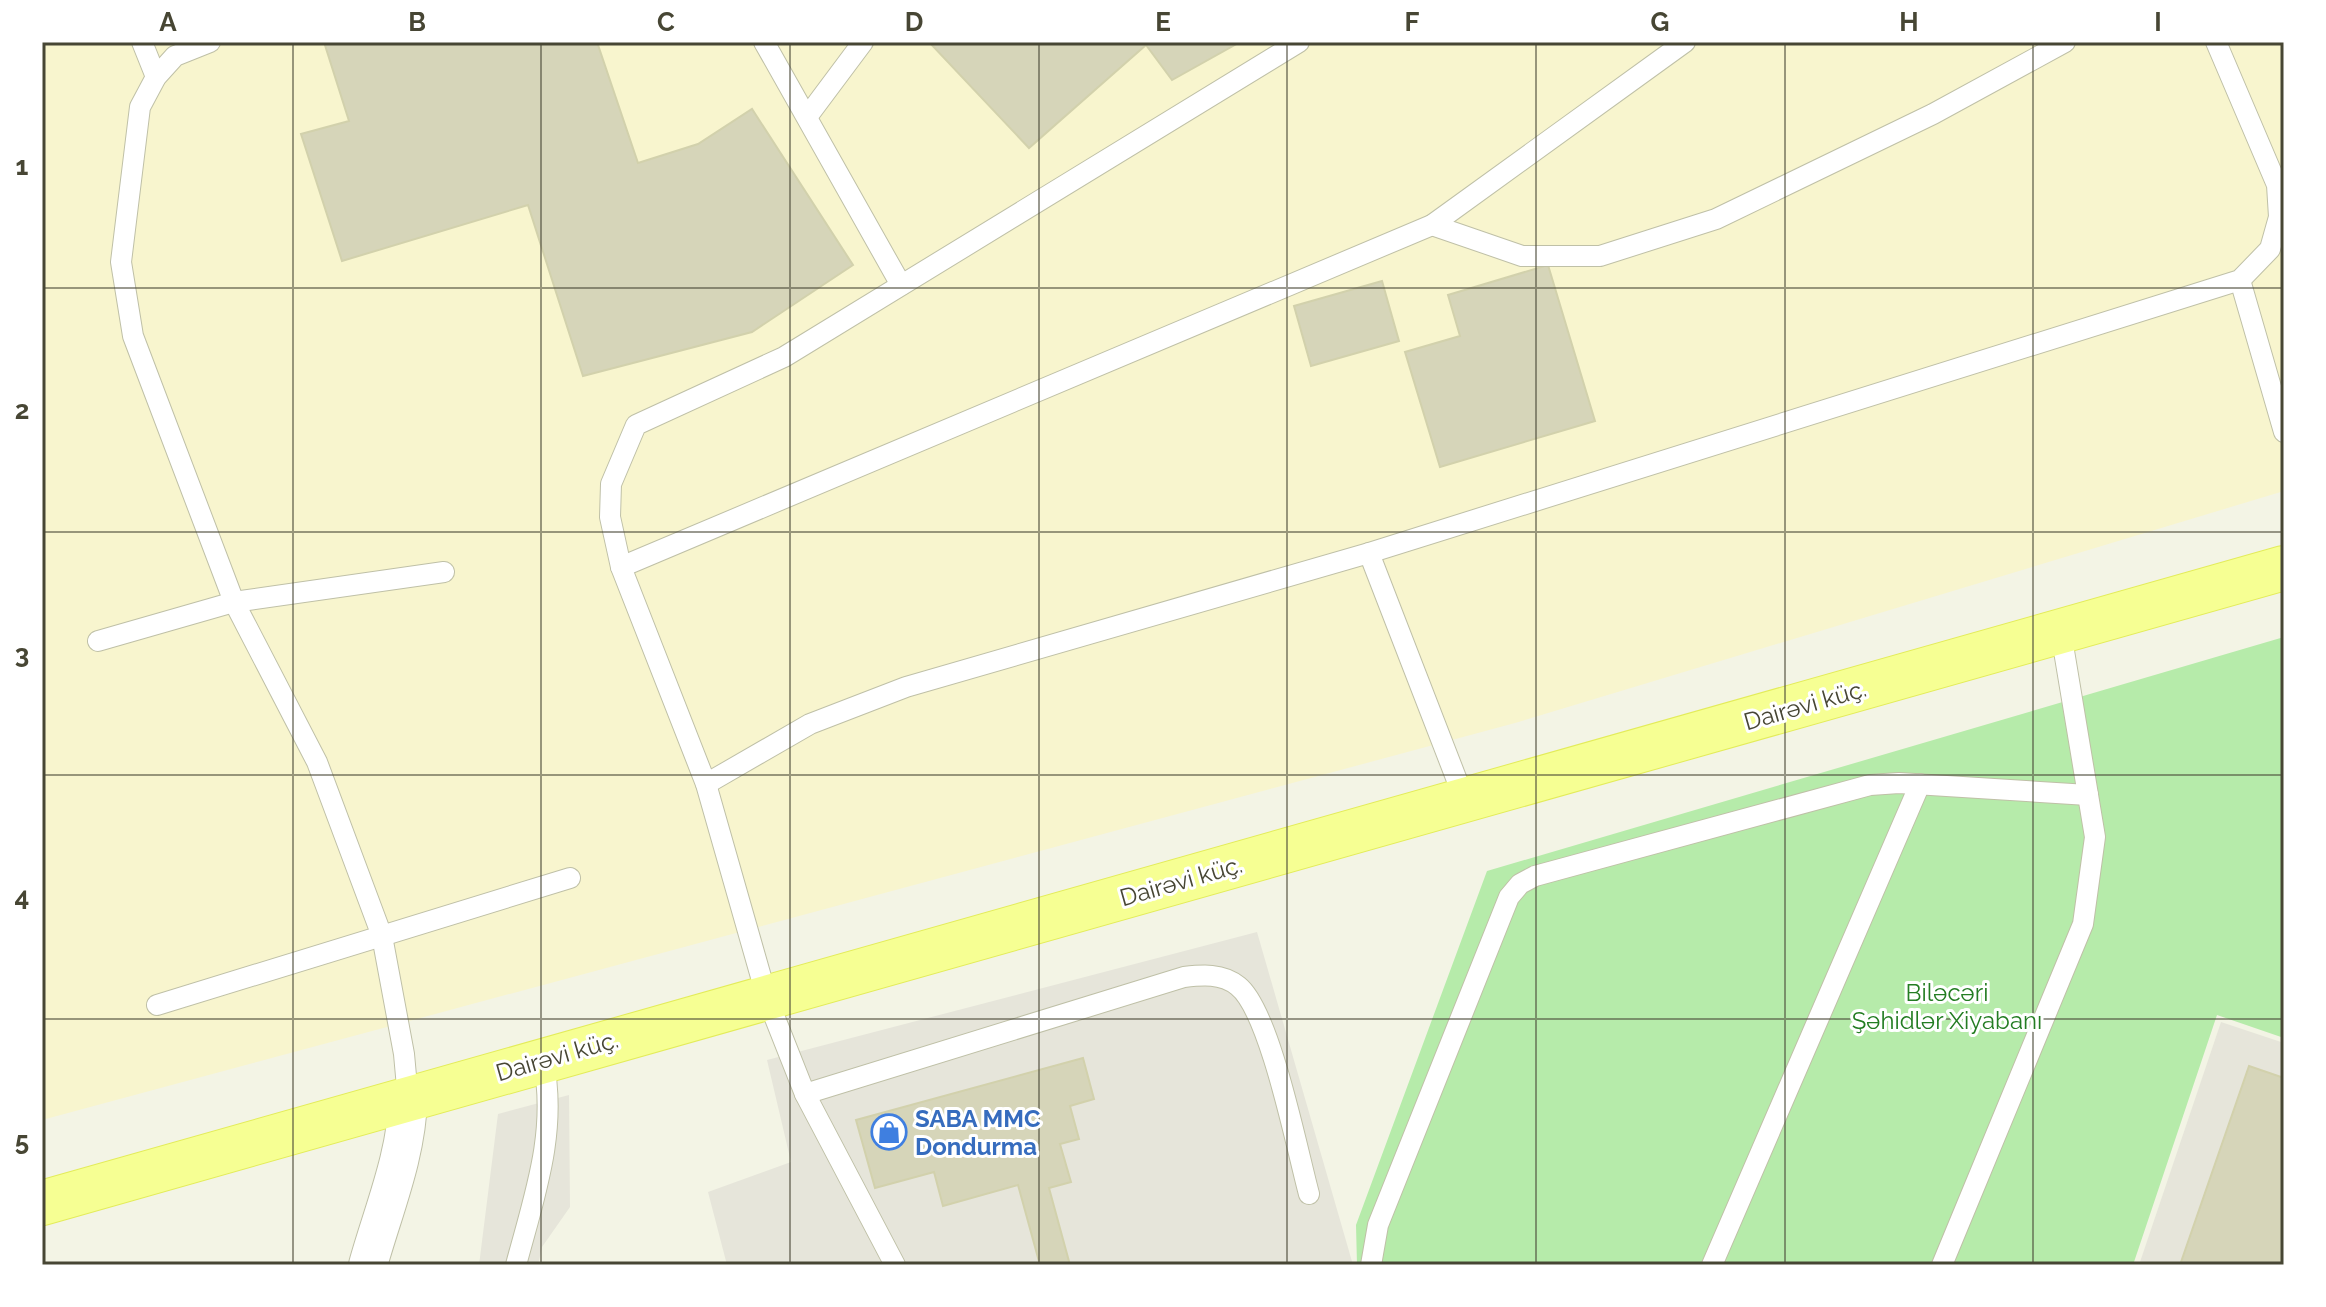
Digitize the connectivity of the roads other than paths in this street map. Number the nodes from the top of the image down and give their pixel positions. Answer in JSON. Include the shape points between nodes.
{"nodes":[{"id":1,"x":142,"y":42,"type":"edge"},
{"id":2,"x":210,"y":42,"type":"edge"},
{"id":3,"x":764,"y":42,"type":"edge"},
{"id":4,"x":863,"y":42,"type":"edge"},
{"id":5,"x":1299,"y":42,"type":"edge"},
{"id":6,"x":1685,"y":42,"type":"edge"},
{"id":7,"x":2065,"y":42,"type":"edge"},
{"id":8,"x":2216,"y":42,"type":"edge"},
{"id":9,"x":156,"y":77,"type":"junction"},
{"id":10,"x":807,"y":117,"type":"junction"},
{"id":11,"x":1432,"y":225,"type":"junction"},
{"id":12,"x":2240,"y":280,"type":"junction"},
{"id":13,"x":901,"y":285,"type":"junction"},
{"id":14,"x":2284,"y":432,"type":"edge"},
{"id":15,"x":1369,"y":553,"type":"junction"},
{"id":16,"x":621,"y":567,"type":"junction"},
{"id":17,"x":2284,"y":568,"type":"edge"},
{"id":18,"x":444,"y":572,"type":"dead end"},
{"id":19,"x":234,"y":602,"type":"junction"},
{"id":20,"x":2061,"y":633,"type":"junction"},
{"id":21,"x":98,"y":641,"type":"dead end"},
{"id":22,"x":706,"y":784,"type":"junction"},
{"id":23,"x":1920,"y":784,"type":"junction"},
{"id":24,"x":2088,"y":795,"type":"junction"},
{"id":25,"x":1465,"y":801,"type":"junction"},
{"id":26,"x":570,"y":878,"type":"dead end"},
{"id":27,"x":382,"y":936,"type":"junction"},
{"id":28,"x":767,"y":998,"type":"junction"},
{"id":29,"x":157,"y":1005,"type":"dead end"},
{"id":30,"x":543,"y":1060,"type":"junction"},
{"id":31,"x":805,"y":1094,"type":"junction"},
{"id":32,"x":408,"y":1098,"type":"junction"},
{"id":33,"x":1309,"y":1194,"type":"dead end"},
{"id":34,"x":54,"y":1196,"type":"edge"},
{"id":35,"x":368,"y":1265,"type":"edge"},
{"id":36,"x":516,"y":1265,"type":"edge"},
{"id":37,"x":895,"y":1265,"type":"edge"},
{"id":38,"x":1371,"y":1265,"type":"edge"},
{"id":39,"x":1712,"y":1265,"type":"edge"},
{"id":40,"x":1942,"y":1265,"type":"edge"}],
"edges":[{"from":1,"to":9,"type":"lane"},
{"from":2,"to":9,"type":"lane","via":[[175,56]]},
{"from":3,"to":10,"type":"lane"},
{"from":4,"to":10,"type":"lane"},
{"from":5,"to":13,"type":"lane"},
{"from":6,"to":11,"type":"lane"},
{"from":7,"to":11,"type":"lane","via":[[1933,114],[1716,219],[1600,256],[1522,256]]},
{"from":8,"to":12,"type":"lane","via":[[2277,185],[2279,217],[2270,249]]},
{"from":9,"to":19,"type":"lane","via":[[140,107],[121,262],[133,336]]},
{"from":10,"to":13,"type":"lane"},
{"from":11,"to":16,"type":"lane"},
{"from":12,"to":14,"type":"lane"},
{"from":12,"to":15,"type":"lane"},
{"from":13,"to":16,"type":"lane","via":[[784,357],[636,425],[611,484],[610,517]]},
{"from":15,"to":22,"type":"lane","via":[[906,687],[810,724]]},
{"from":15,"to":25,"type":"lane"},
{"from":16,"to":22,"type":"lane"},
{"from":17,"to":20,"type":"main road","name":"Dairəvi küç."},
{"from":18,"to":19,"type":"lane"},
{"from":19,"to":21,"type":"lane"},
{"from":19,"to":27,"type":"lane","via":[[317,762]]},
{"from":20,"to":24,"type":"lane"},
{"from":20,"to":25,"type":"main road","name":"Dairəvi küç."},
{"from":22,"to":28,"type":"lane"},
{"from":23,"to":24,"type":"lane"},
{"from":23,"to":38,"type":"lane","via":[[1870,785],[1520,884],[1509,897],[1378,1225]]},
{"from":23,"to":39,"type":"lane"},
{"from":24,"to":40,"type":"lane","via":[[2095,837],[2083,924]]},
{"from":25,"to":28,"type":"main road","name":"Dairəvi küç."},
{"from":26,"to":27,"type":"lane"},
{"from":27,"to":29,"type":"lane"},
{"from":27,"to":32,"type":"lane"},
{"from":28,"to":30,"type":"main road","name":"Dairəvi küç."},
{"from":28,"to":31,"type":"lane"},
{"from":30,"to":32,"type":"main road","name":"Dairəvi küç."},
{"from":30,"to":36,"type":"lane","via":[[549,1091],[546,1151]]},
{"from":31,"to":33,"type":"lane","via":[[1184,977],[1212,975],[1237,985],[1253,1004]]},
{"from":31,"to":37,"type":"lane"},
{"from":32,"to":34,"type":"main road","name":"Dairəvi küç."},
{"from":32,"to":35,"type":"street","via":[[400,1155]]}]}
